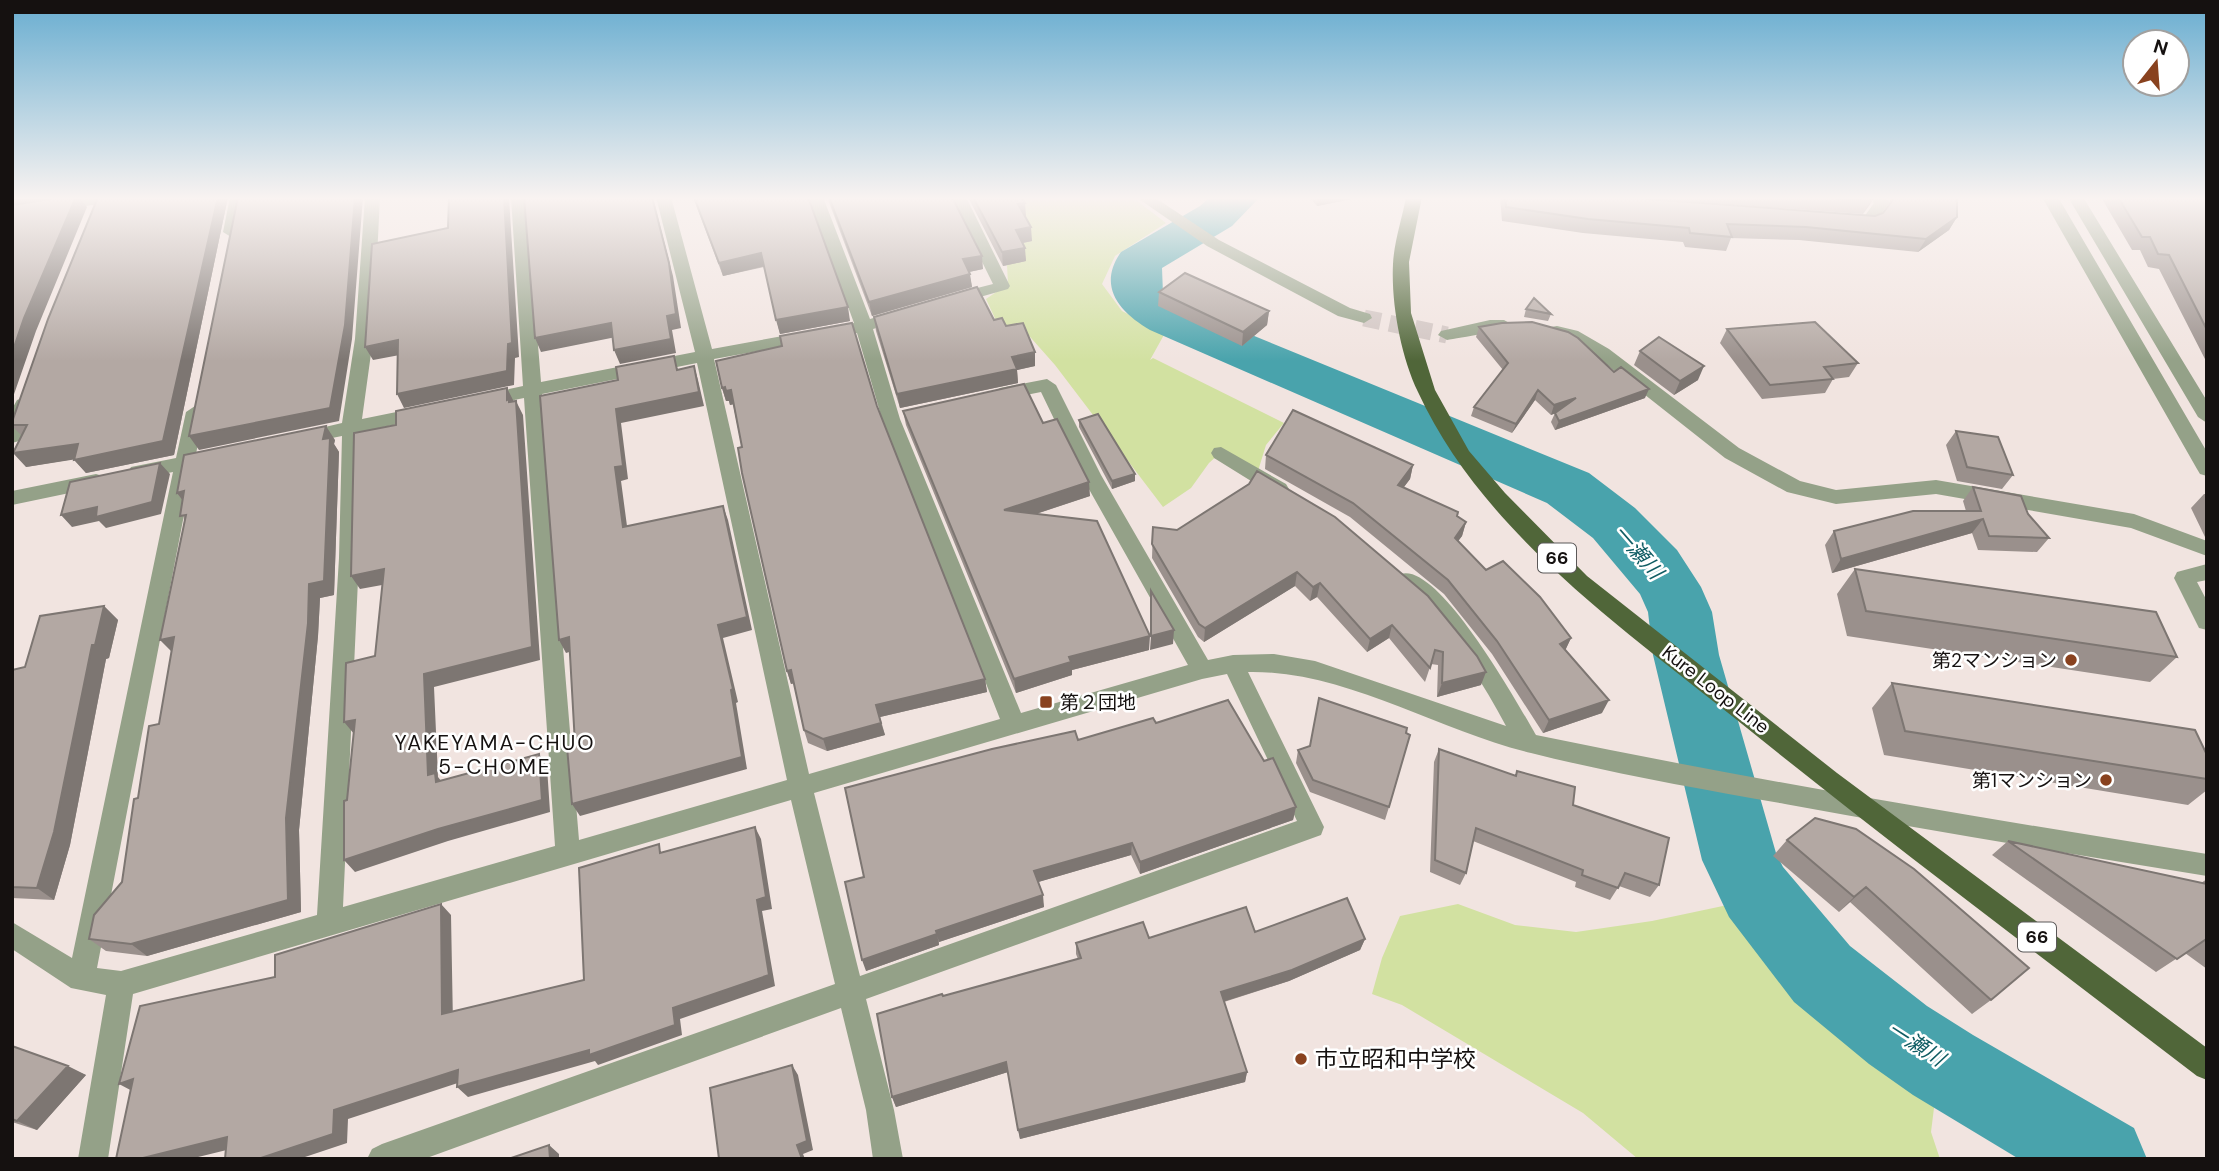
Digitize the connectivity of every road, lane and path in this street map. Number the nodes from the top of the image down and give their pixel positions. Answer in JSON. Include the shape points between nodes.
{"nodes":[{"id":1,"x":369,"y":252,"type":"edge"},
{"id":2,"x":522,"y":252,"type":"edge"},
{"id":3,"x":677,"y":252,"type":"edge"},
{"id":4,"x":836,"y":252,"type":"edge"},
{"id":5,"x":985,"y":252,"type":"edge"},
{"id":6,"x":1230,"y":252,"type":"edge"},
{"id":7,"x":1403,"y":252,"type":"edge"},
{"id":8,"x":2082,"y":252,"type":"edge"},
{"id":9,"x":2108,"y":252,"type":"edge"},
{"id":10,"x":940,"y":303,"type":"edge"},
{"id":11,"x":915,"y":311,"type":"edge"},
{"id":12,"x":1364,"y":318,"type":"tunnel mouth"},
{"id":13,"x":864,"y":326,"type":"junction"},
{"id":14,"x":1447,"y":335,"type":"tunnel mouth"},
{"id":15,"x":705,"y":357,"type":"junction"},
{"id":16,"x":30,"y":385,"type":"edge"},
{"id":17,"x":533,"y":390,"type":"junction"},
{"id":18,"x":198,"y":396,"type":"edge"},
{"id":19,"x":984,"y":398,"type":"edge"},
{"id":20,"x":468,"y":403,"type":"edge"},
{"id":21,"x":442,"y":409,"type":"edge"},
{"id":22,"x":2207,"y":417,"type":"edge"},
{"id":23,"x":351,"y":428,"type":"junction"},
{"id":24,"x":12,"y":438,"type":"edge"},
{"id":25,"x":287,"y":442,"type":"edge"},
{"id":26,"x":1220,"y":453,"type":"dead end"},
{"id":27,"x":223,"y":455,"type":"edge"},
{"id":28,"x":185,"y":463,"type":"junction"},
{"id":29,"x":2207,"y":469,"type":"edge"},
{"id":30,"x":1292,"y":497,"type":"edge"},
{"id":31,"x":12,"y":498,"type":"edge"},
{"id":32,"x":2207,"y":549,"type":"edge"},
{"id":33,"x":1393,"y":568,"type":"edge"},
{"id":34,"x":2207,"y":572,"type":"edge"},
{"id":35,"x":2207,"y":622,"type":"edge"},
{"id":36,"x":1233,"y":664,"type":"junction"},
{"id":37,"x":1202,"y":670,"type":"junction"},
{"id":38,"x":1014,"y":725,"type":"junction"},
{"id":39,"x":1528,"y":743,"type":"junction"},
{"id":40,"x":800,"y":787,"type":"junction"},
{"id":41,"x":1867,"y":808,"type":"junction"},
{"id":42,"x":570,"y":854,"type":"junction"},
{"id":43,"x":2207,"y":865,"type":"edge"},
{"id":44,"x":329,"y":924,"type":"junction"},
{"id":45,"x":12,"y":934,"type":"edge"},
{"id":46,"x":82,"y":979,"type":"junction"},
{"id":47,"x":121,"y":984,"type":"junction"},
{"id":48,"x":850,"y":991,"type":"junction"},
{"id":49,"x":2207,"y":1066,"type":"edge"},
{"id":50,"x":93,"y":1159,"type":"edge"},
{"id":51,"x":382,"y":1159,"type":"edge"},
{"id":52,"x":888,"y":1159,"type":"edge"}],
"edges":[{"from":1,"to":23,"type":"street","via":[[364,339]]},
{"from":2,"to":17,"type":"street"},
{"from":3,"to":15,"type":"street"},
{"from":4,"to":13,"type":"street"},
{"from":5,"to":10,"type":"street","via":[[1002,286]]},
{"from":6,"to":12,"type":"street"},
{"from":7,"to":41,"type":"main road","name":"Kure Loop Line","number":"66","via":[[1403,313],[1426,390],[1462,454],[1498,498],[1580,582]]},
{"from":8,"to":29,"type":"street"},
{"from":9,"to":22,"type":"street"},
{"from":11,"to":13,"type":"street"},
{"from":13,"to":15,"type":"street"},
{"from":13,"to":38,"type":"street"},
{"from":14,"to":32,"type":"street","via":[[1490,325],[1534,326],[1572,335],[1603,353],[1732,453],[1794,487],[1836,497],[1936,486],[2134,521]]},
{"from":15,"to":17,"type":"street"},
{"from":15,"to":40,"type":"street"},
{"from":16,"to":24,"type":"street"},
{"from":17,"to":20,"type":"street"},
{"from":17,"to":42,"type":"street"},
{"from":18,"to":28,"type":"street"},
{"from":19,"to":37,"type":"street","via":[[1047,385],[1091,475]]},
{"from":21,"to":23,"type":"street"},
{"from":23,"to":25,"type":"street"},
{"from":23,"to":44,"type":"street","via":[[349,558]]},
{"from":26,"to":30,"type":"street"},
{"from":27,"to":28,"type":"street"},
{"from":28,"to":31,"type":"street"},
{"from":28,"to":46,"type":"street"},
{"from":33,"to":39,"type":"street","via":[[1434,602],[1482,662]]},
{"from":34,"to":35,"type":"street","via":[[2184,578]]},
{"from":36,"to":37,"type":"street"},
{"from":36,"to":39,"type":"street","via":[[1274,663],[1315,670]]},
{"from":36,"to":48,"type":"street","via":[[1312,827]]},
{"from":37,"to":38,"type":"street"},
{"from":38,"to":40,"type":"street"},
{"from":39,"to":41,"type":"street"},
{"from":40,"to":42,"type":"street"},
{"from":40,"to":48,"type":"street"},
{"from":41,"to":43,"type":"street"},
{"from":41,"to":49,"type":"main road","name":"Kure Loop Line","number":"66"},
{"from":42,"to":44,"type":"street"},
{"from":44,"to":47,"type":"street"},
{"from":45,"to":46,"type":"street"},
{"from":46,"to":47,"type":"street"},
{"from":47,"to":50,"type":"street"},
{"from":48,"to":51,"type":"street"},
{"from":48,"to":52,"type":"street"}]}
